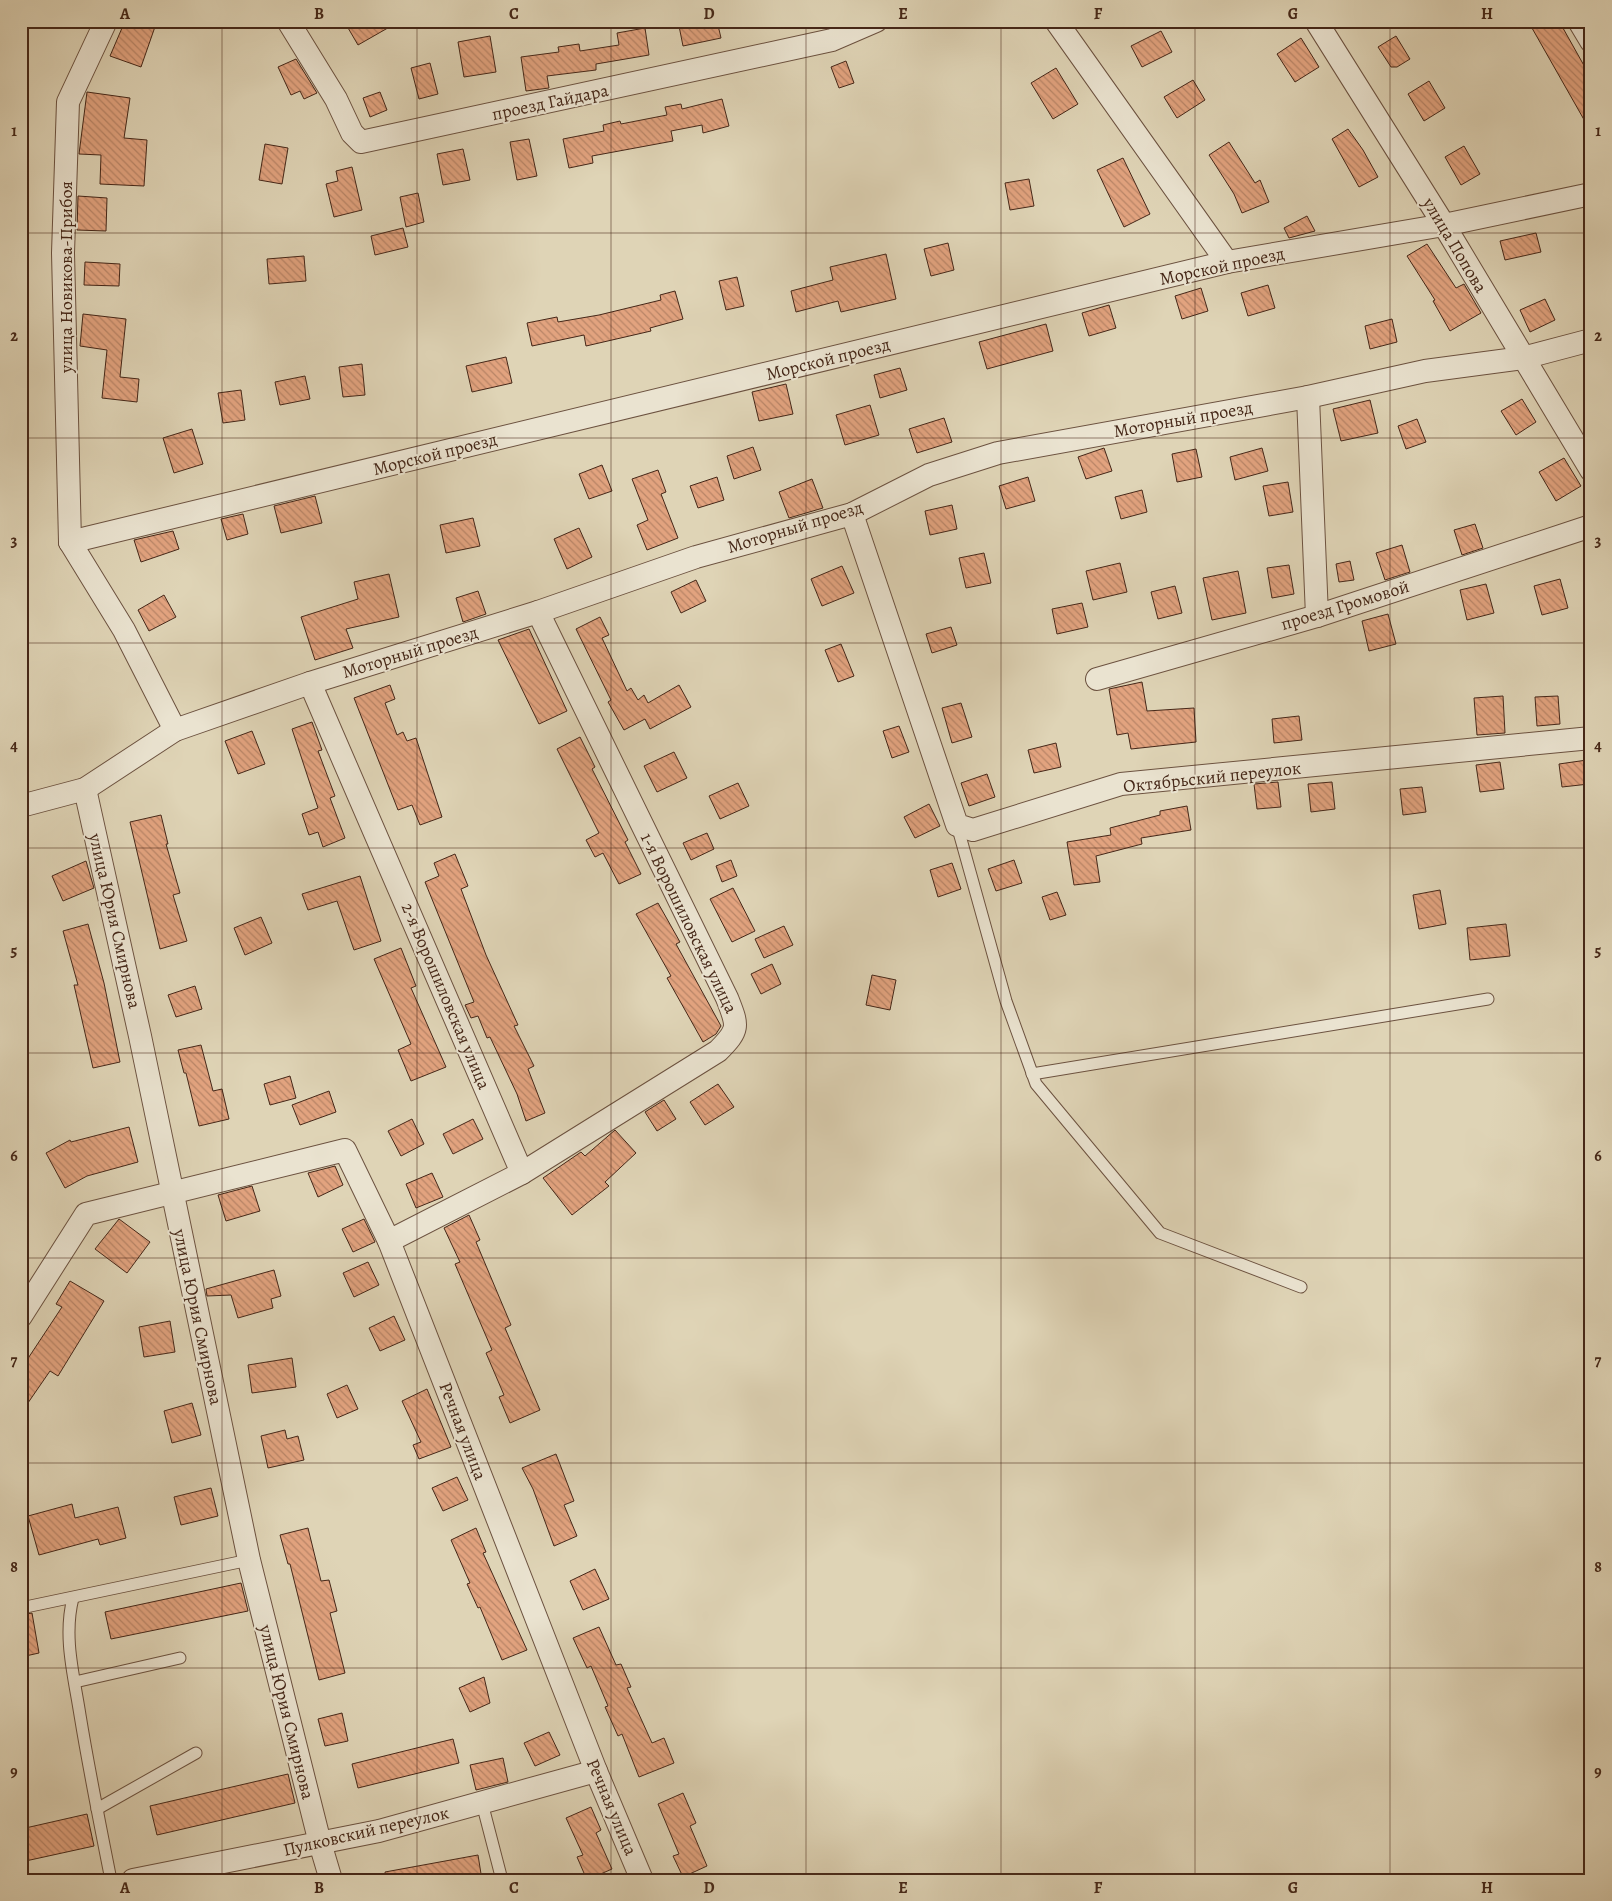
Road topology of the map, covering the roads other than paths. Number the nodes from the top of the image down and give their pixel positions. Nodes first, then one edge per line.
1 (106, 21) edge
2 (288, 21) edge
3 (876, 21) edge
4 (1056, 21) edge
5 (1316, 21) edge
6 (1579, 21) edge
7 (1591, 41) edge
8 (1591, 194) edge
9 (1444, 225) junction
10 (1227, 262) junction
11 (1591, 340) edge
12 (1523, 358) junction
13 (1308, 397) junction
14 (1591, 470) edge
15 (852, 514) junction
16 (1591, 526) edge
17 (70, 542) junction
18 (538, 612) junction
19 (1317, 616) junction
20 (1097, 678) dead end
21 (310, 683) junction
22 (175, 730) junction
23 (1591, 738) edge
24 (85, 789) junction
25 (21, 806) edge
26 (957, 825) junction
27 (1488, 1000) dead end
28 (1032, 1074) junction
29 (522, 1173) junction
30 (172, 1191) junction
31 (390, 1241) junction
32 (1300, 1287) dead end
33 (21, 1316) edge
34 (249, 1560) junction
35 (73, 1598) junction
36 (21, 1608) edge
37 (180, 1658) dead end
38 (75, 1682) junction
39 (196, 1753) dead end
40 (596, 1771) junction
41 (482, 1803) junction
42 (97, 1809) junction
43 (320, 1843) junction
44 (111, 1880) edge
45 (133, 1880) edge
46 (332, 1880) edge
47 (502, 1880) edge
48 (642, 1880) edge

1 - 17 street, улица Новикова-Прибоя
2 - 3 street, проезд Гайдара
4 - 10 street
5 - 9 street, улица Попова
6 - 7 street
8 - 9 street, Морской проезд
9 - 10 street, Морской проезд
9 - 12 street, улица Попова
10 - 17 street, Морской проезд
11 - 12 street, Моторный проезд
12 - 13 street, Моторный проезд
12 - 14 street, улица Попова
13 - 15 street, Моторный проезд
13 - 19 street
15 - 18 street, Моторный проезд
15 - 26 street
16 - 19 street, проезд Громовой
17 - 22 street
18 - 21 street, Моторный проезд
18 - 29 street, 1-я Ворошиловская улица
19 - 20 street, проезд Громовой
21 - 22 street, Моторный проезд
21 - 29 street, 2-я Ворошиловская улица
22 - 24 street, Моторный проезд
23 - 26 street, Октябрьский переулок
24 - 25 street, Моторный проезд
24 - 30 street, улица Юрия Смирнова
26 - 28 lane
27 - 28 lane
28 - 32 lane
29 - 31 street
30 - 31 street, Речная улица
30 - 33 street
30 - 34 street, улица Юрия Смирнова
31 - 40 street, Речная улица
34 - 35 lane
34 - 43 street, улица Юрия Смирнова
35 - 36 lane
35 - 38 lane
37 - 38 lane
38 - 42 lane
39 - 42 lane
40 - 41 street, Пулковский переулок
40 - 48 street, Речная улица
41 - 43 street, Пулковский переулок
41 - 47 lane
42 - 44 lane
43 - 45 street, Пулковский переулок
43 - 46 street, улица Юрия Смирнова

